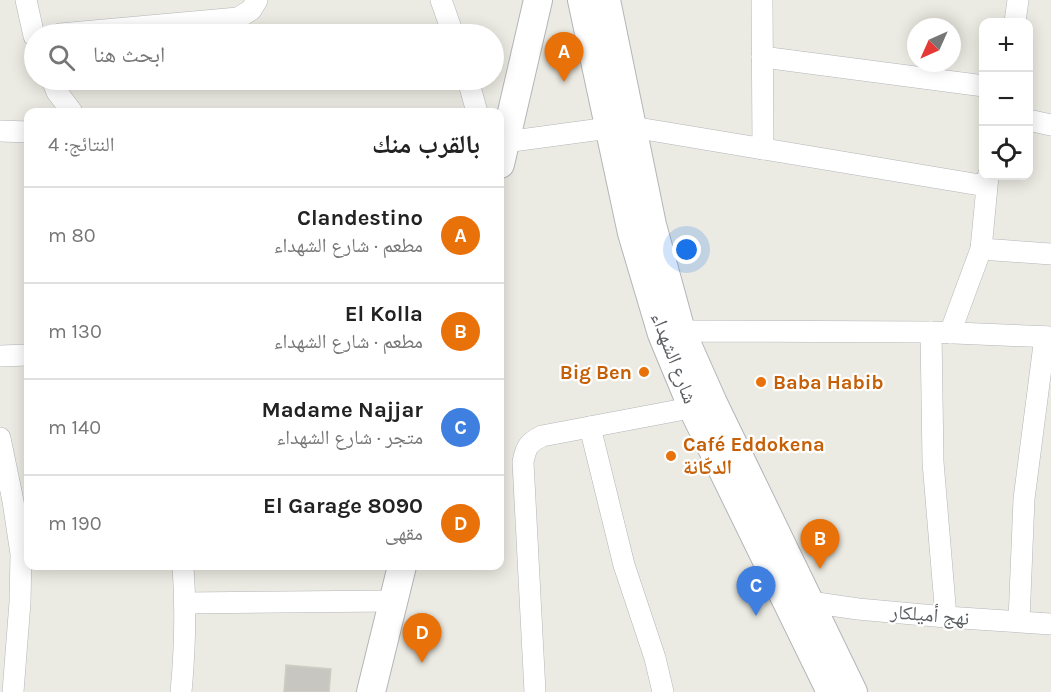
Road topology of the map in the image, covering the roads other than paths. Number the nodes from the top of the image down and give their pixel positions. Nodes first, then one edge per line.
1 (27, 0) edge
2 (257, 0) edge
3 (441, 0) edge
4 (538, 0) edge
5 (582, 0) edge
6 (606, 0) edge
7 (762, 0) edge
8 (1018, 0) edge
9 (1016, 18) edge
10 (32, 24) edge
11 (171, 24) edge
12 (449, 24) edge
13 (762, 57) junction
14 (979, 85) edge
15 (56, 90) edge
16 (471, 90) edge
17 (69, 108) edge
18 (476, 108) edge
19 (1033, 121) edge
20 (1051, 125) edge
21 (620, 127) junction
22 (0, 131) edge
23 (24, 132) edge
24 (504, 137) edge
25 (504, 148) edge
26 (763, 149) junction
27 (987, 181) edge
28 (981, 249) junction
29 (1051, 254) edge
30 (672, 332) junction
31 (941, 332) junction
32 (1048, 337) edge
33 (24, 355) edge
34 (0, 356) edge
35 (703, 406) junction
36 (590, 427) junction
37 (0, 438) edge
38 (183, 570) edge
39 (401, 570) edge
40 (393, 601) junction
41 (810, 602) junction
42 (185, 603) junction
43 (946, 617) junction
44 (1019, 621) junction
45 (1051, 624) edge
46 (13, 692) edge
47 (181, 692) edge
48 (371, 692) edge
49 (535, 692) edge
50 (663, 692) edge
51 (831, 692) edge
52 (854, 692) edge

1 - 10 street
2 - 11 street
3 - 12 street
4 - 24 street
5 - 21 street, شارع الشهداء
6 - 21 street, شارع الشهداء
7 - 13 street
8 - 9 street
13 - 14 street
13 - 26 street
15 - 17 street
16 - 18 street
19 - 20 street
21 - 25 street
21 - 26 street
21 - 30 street, شارع الشهداء
22 - 23 street
26 - 27 street
27 - 28 street
28 - 29 street
28 - 31 street
30 - 31 street
30 - 35 street, شارع الشهداء
31 - 32 street
31 - 43 street
32 - 44 street
33 - 34 street
35 - 36 street
35 - 41 street, شارع الشهداء
35 - 51 street, شارع الشهداء
36 - 49 street
36 - 50 street
37 - 46 street
38 - 42 street
39 - 40 street
40 - 42 street
40 - 48 street
41 - 43 street, نهج أميلكار
41 - 52 street, شارع الشهداء
42 - 47 street
43 - 44 street, نهج أميلكار
44 - 45 street, نهج أميلكار

